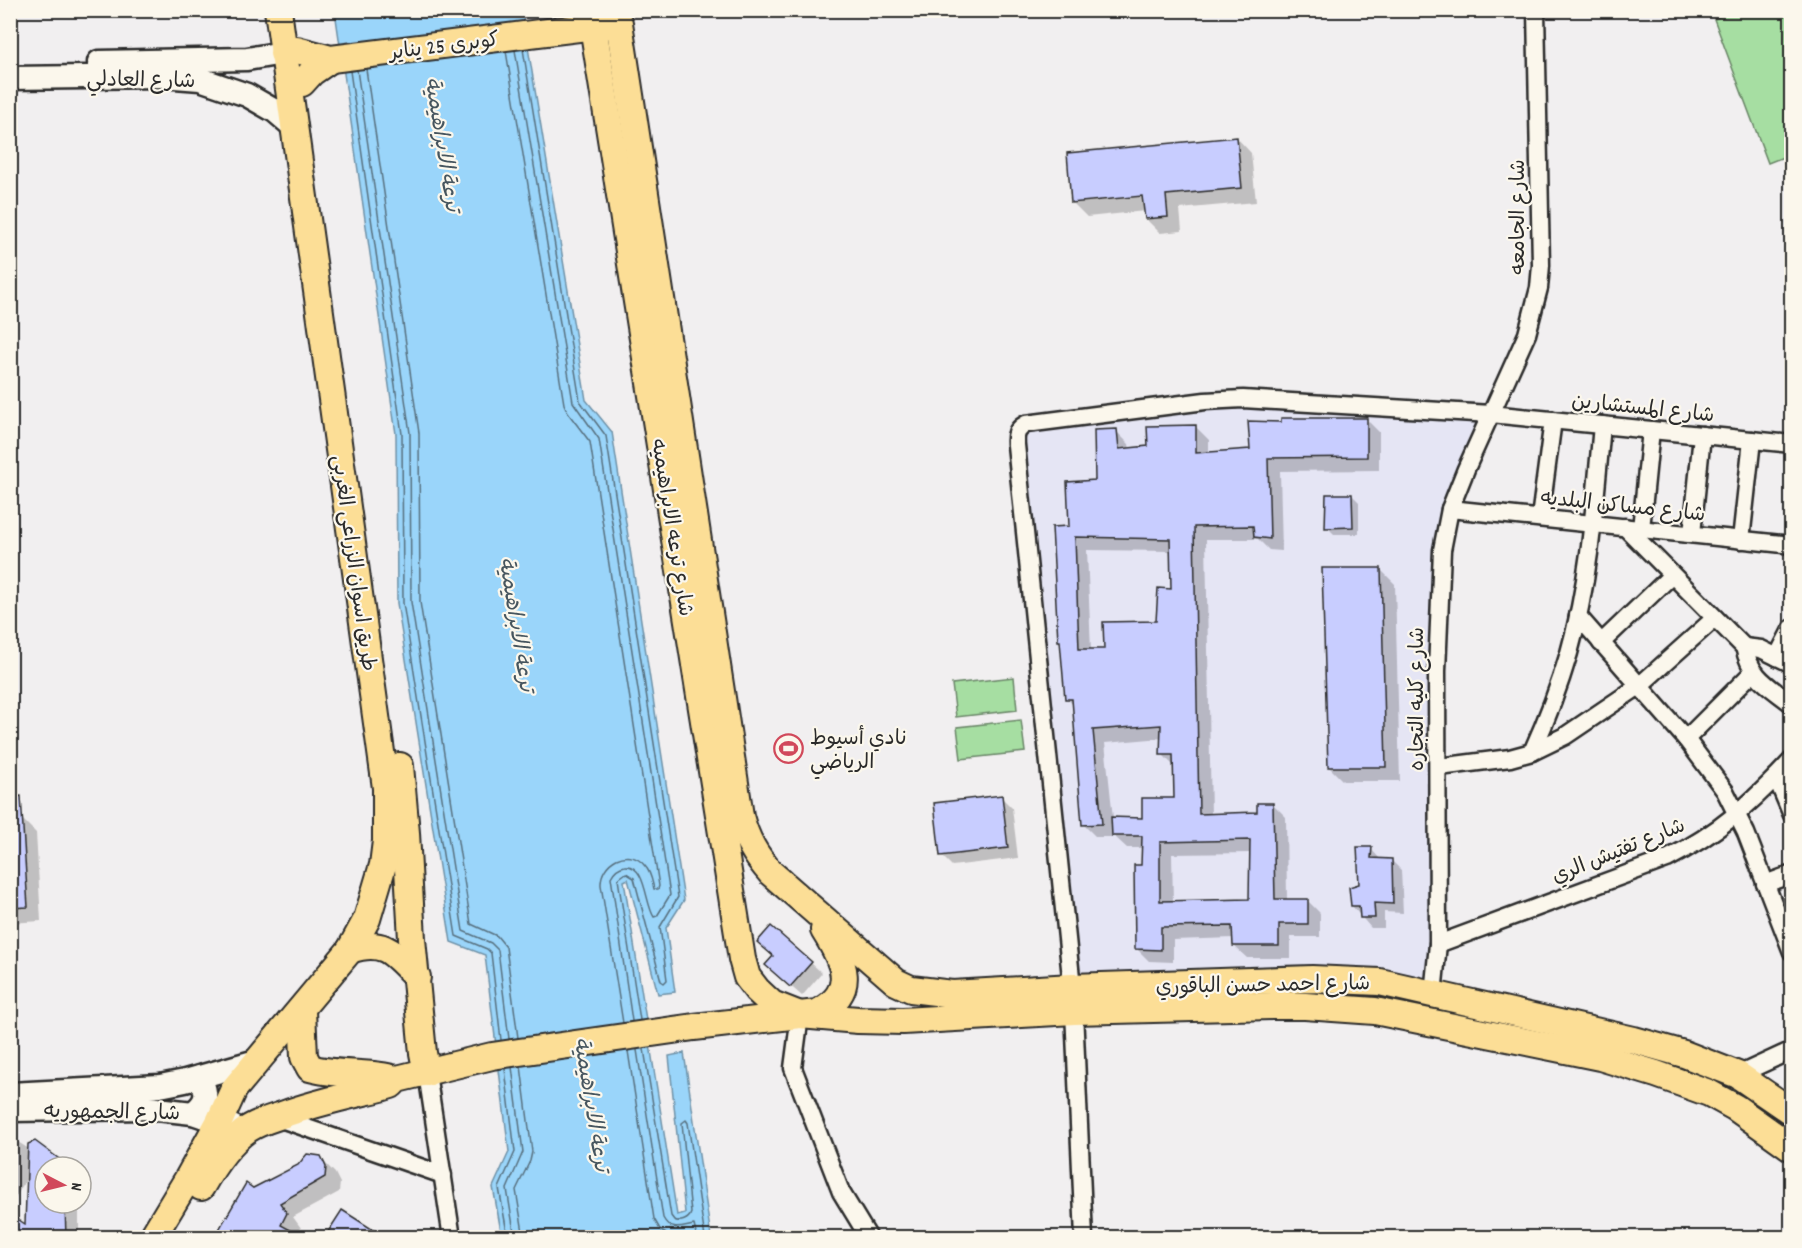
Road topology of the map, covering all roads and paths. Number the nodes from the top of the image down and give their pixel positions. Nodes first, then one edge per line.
1 (278, 10) edge
2 (292, 10) edge
3 (1536, 10) edge
4 (618, 17) edge
5 (592, 18) edge
6 (290, 52) junction
7 (331, 60) junction
8 (10, 66) edge
9 (10, 78) edge
10 (302, 83) junction
11 (295, 128) junction
12 (1491, 414) junction
13 (1553, 420) junction
14 (1602, 425) junction
15 (1651, 430) junction
16 (1702, 435) junction
17 (1752, 440) junction
18 (1791, 444) edge
19 (1450, 509) junction
20 (1540, 518) junction
21 (1593, 524) junction
22 (1633, 528) junction
23 (1692, 534) junction
24 (1741, 540) junction
25 (1766, 542) junction
26 (1791, 545) edge
27 (1791, 558) edge
28 (691, 570) junction
29 (1672, 575) junction
30 (1578, 616) junction
31 (1714, 618) junction
32 (1791, 628) edge
33 (1601, 642) junction
34 (1744, 647) junction
35 (1784, 661) edge
36 (1753, 672) junction
37 (1639, 687) junction
38 (1791, 704) edge
39 (1686, 739) junction
40 (1532, 752) junction
41 (1791, 760) edge
42 (1439, 767) junction
43 (1776, 777) junction
44 (1738, 815) junction
45 (1791, 815) edge
46 (1791, 874) edge
47 (1765, 884) junction
48 (812, 910) junction
49 (1438, 944) junction
50 (350, 950) junction
51 (1791, 952) edge
52 (417, 977) junction
53 (1380, 982) junction
54 (1433, 994) junction
55 (1073, 999) junction
56 (302, 1010) junction
57 (1375, 1011) junction
58 (800, 1015) junction
59 (1791, 1050) edge
60 (251, 1067) junction
61 (427, 1073) junction
62 (1738, 1075) junction
63 (200, 1077) junction
64 (397, 1079) junction
65 (10, 1094) edge
66 (10, 1110) edge
67 (1791, 1112) edge
68 (193, 1113) junction
69 (219, 1122) junction
70 (261, 1123) junction
71 (1791, 1148) edge
72 (443, 1175) junction
73 (152, 1238) edge
74 (171, 1238) edge
75 (452, 1238) edge
76 (869, 1238) edge
77 (1084, 1238) edge

1 - 6 main road, طريق اسوان الزراعى الغربى
2 - 6 main road, طريق اسوان الزراعى الغربى
3 - 12 street, شارع الجامعه
4 - 5 main road, كوبرى 25 يناير
4 - 28 main road, شارع ترعه الابراهيميه
5 - 7 main road, كوبرى 25 يناير
5 - 28 main road, شارع ترعه الابراهيميه
6 - 7 main road, كوبرى 25 يناير
6 - 8 street, شارع العادلي
6 - 10 main road, طريق اسوان الزراعى الغربى
6 - 11 main road, طريق اسوان الزراعى الغربى
7 - 10 main road, كوبرى 25 يناير
9 - 11 street, شارع العادلي
10 - 52 main road, طريق اسوان الزراعى الغربى
11 - 50 main road, طريق اسوان الزراعى الغربى
12 - 13 street, شارع المستشارين
12 - 19 street, شارع كليه التجاره
12 - 55 street, شارع المستشارين
13 - 14 street, شارع المستشارين
13 - 20 street
14 - 15 street, شارع المستشارين
14 - 21 street
15 - 16 street, شارع المستشارين
15 - 22 street
16 - 17 street, شارع المستشارين
16 - 23 street
17 - 18 street, شارع المستشارين
17 - 24 street
19 - 20 street, شارع مساكن البلديه
19 - 42 street, شارع كليه التجاره
20 - 21 street, شارع مساكن البلديه
21 - 22 street, شارع مساكن البلديه
21 - 30 street
22 - 23 street, شارع مساكن البلديه
22 - 29 street
23 - 24 street, شارع مساكن البلديه
24 - 25 street, شارع مساكن البلديه
25 - 26 street, شارع مساكن البلديه
25 - 27 street
28 - 48 main road, شارع ترعه الابراهيميه
28 - 58 main road, شارع ترعه الابراهيميه
29 - 31 street
29 - 33 street
30 - 33 street
30 - 40 street
31 - 34 street
31 - 37 street
32 - 35 street
33 - 37 street
34 - 35 street
34 - 36 street
36 - 38 street
36 - 39 street
37 - 39 street
37 - 40 street
39 - 44 street
40 - 42 street
41 - 43 street, شارع تفتيش الري
42 - 49 street, شارع كليه التجاره
43 - 44 street, شارع تفتيش الري
43 - 45 street
44 - 47 street
44 - 49 street, شارع تفتيش الري
46 - 47 street
47 - 51 street
48 - 55 main road, شارع احمد حسن الباقوري
48 - 58 main road
49 - 54 street, شارع كليه التجاره
50 - 52 main road
50 - 56 main road, طريق اسوان الزراعى الغربى
52 - 61 main road, طريق اسوان الزراعى الغربى
53 - 54 main road, شارع احمد حسن الباقوري
53 - 55 main road, شارع احمد حسن الباقوري
53 - 57 main road
54 - 62 main road, شارع احمد حسن الباقوري
55 - 57 main road, شارع احمد حسن الباقوري
55 - 58 main road, شارع احمد حسن الباقوري
55 - 77 street
56 - 60 main road, طريق اسوان الزراعى الغربى
56 - 64 main road
57 - 71 main road, شارع احمد حسن الباقوري
58 - 61 main road
58 - 76 street
59 - 62 street
60 - 63 street, شارع الجمهوريه
60 - 69 main road, طريق اسوان الزراعى الغربى
61 - 64 main road
61 - 72 street
62 - 67 main road, شارع احمد حسن الباقوري
63 - 65 street, شارع الجمهوريه
63 - 68 street
64 - 70 main road
66 - 68 street, شارع الجمهوريه
68 - 69 street, شارع الجمهوريه
69 - 70 street, شارع الجمهوريه
69 - 73 main road
70 - 72 street
70 - 74 main road
72 - 75 street

